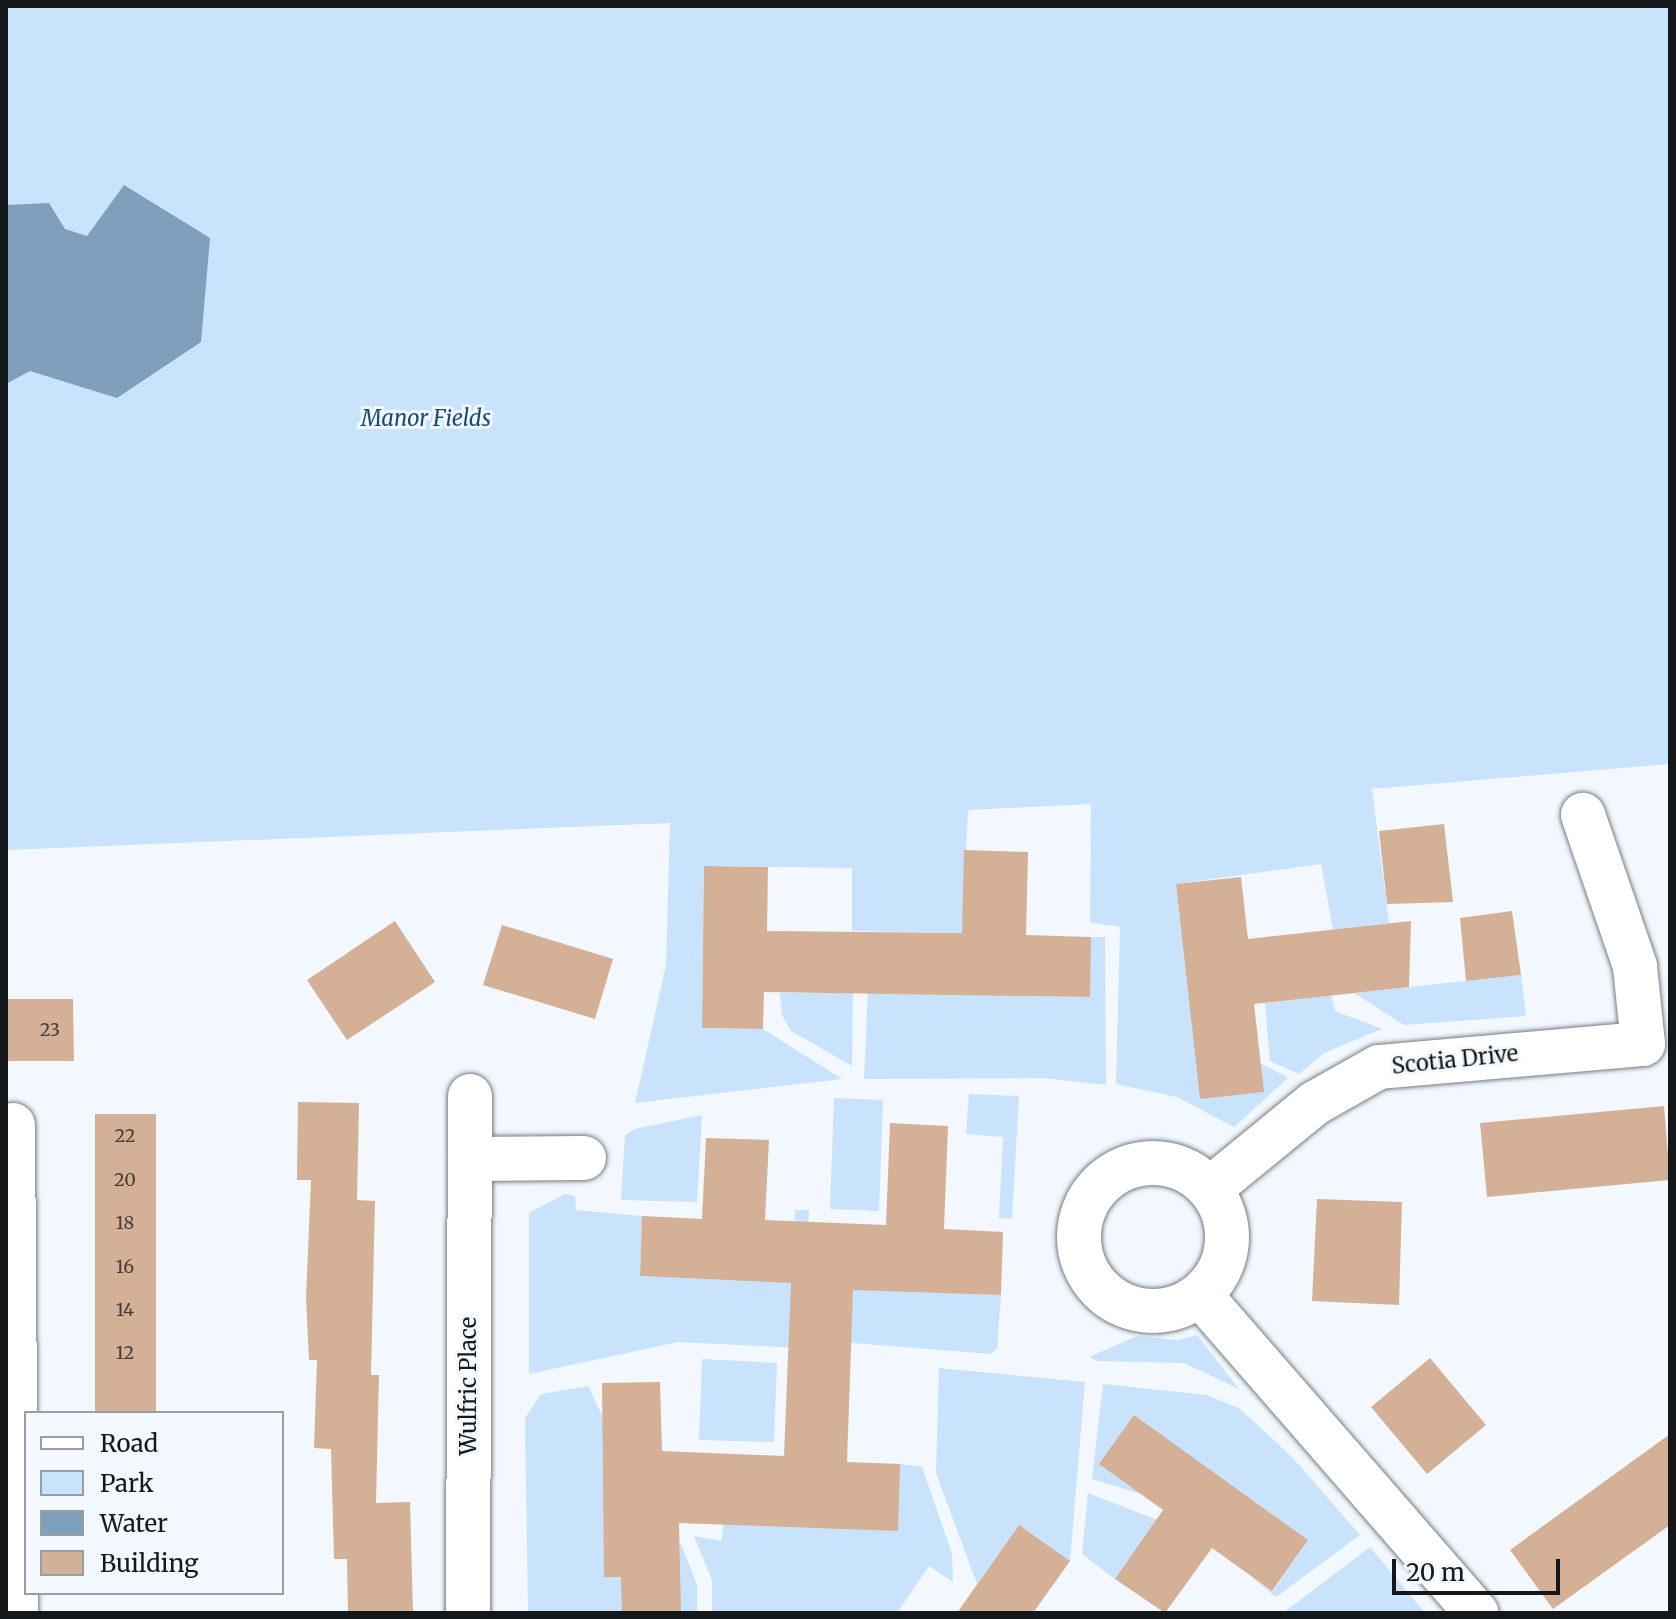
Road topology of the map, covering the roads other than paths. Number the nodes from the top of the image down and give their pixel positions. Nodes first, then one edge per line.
1 (1583, 815) dead end
2 (470, 1096) dead end
3 (13, 1125) dead end
4 (584, 1158) dead end
5 (470, 1159) junction
6 (1211, 1188) junction
7 (1201, 1296) junction
8 (16, 1613) edge
9 (468, 1613) edge
10 (1477, 1613) edge

1 - 6 street, Scotia Drive
2 - 5 street, Wulfric Place
3 - 8 street
4 - 5 street
5 - 9 street, Wulfric Place
6 - 7 street
6 - 7 street
7 - 10 street

